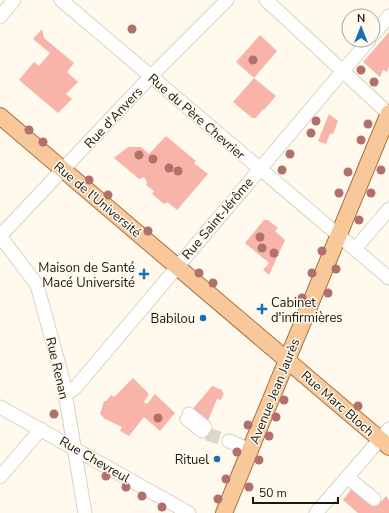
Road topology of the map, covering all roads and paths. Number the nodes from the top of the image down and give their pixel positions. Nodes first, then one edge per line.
1 (14, 0) edge
2 (61, 0) edge
3 (227, 0) edge
4 (266, 0) edge
5 (389, 16) edge
6 (0, 17) edge
7 (381, 26) edge
8 (362, 48) edge
9 (342, 71) junction
10 (151, 76) junction
11 (389, 114) edge
12 (1, 119) edge
13 (259, 169) junction
14 (63, 170) junction
15 (389, 209) edge
16 (338, 235) junction
17 (0, 236) edge
18 (355, 249) junction
19 (177, 266) junction
20 (389, 278) edge
21 (287, 359) junction
22 (65, 395) junction
23 (0, 407) edge
24 (188, 416) dead end
25 (41, 429) junction
26 (205, 432) tunnel mouth
27 (386, 439) edge
28 (229, 441) tunnel mouth
29 (74, 448) junction
30 (250, 450) junction
31 (347, 477) junction
32 (0, 478) edge
33 (374, 499) dead end
34 (85, 513) edge
35 (189, 513) edge
36 (224, 513) edge
37 (316, 513) edge

1 - 6 street
2 - 10 street, Rue du Père Chevrier
3 - 10 street, Rue d'Anvers
4 - 9 street
5 - 7 street
8 - 9 street, Rue Saint-Jérôme
9 - 11 street
9 - 13 street, Rue Saint-Jérôme
10 - 13 street, Rue du Père Chevrier
10 - 14 street, Rue d'Anvers
11 - 16 main road, Avenue Jean Jaurès
12 - 14 main road, Rue de l'Université
13 - 16 street, Rue du Père Chevrier
13 - 19 street, Rue Saint-Jérôme
14 - 17 street, Rue d'Anvers
14 - 19 main road, Rue de l'Université
15 - 18 street
16 - 18 street, Rue du Père Chevrier
16 - 21 main road, Avenue Jean Jaurès
17 - 22 street, Rue Renan
18 - 20 street, Rue du Père Chevrier
19 - 21 main road, Rue de l'Université
19 - 22 street, Rue Saint-Jérôme
21 - 27 main road, Rue Marc Bloch
21 - 30 main road, Avenue Jean Jaurès
22 - 29 street, Rue Renan
23 - 25 street, Rue Chevreul
24 - 26 street
25 - 29 street, Rue Chevreul
25 - 32 street
27 - 31 street
28 - 30 street
29 - 34 street, Rue Renan
29 - 35 street, Rue Chevreul
30 - 36 main road, Avenue Jean Jaurès
31 - 33 street
31 - 37 street

